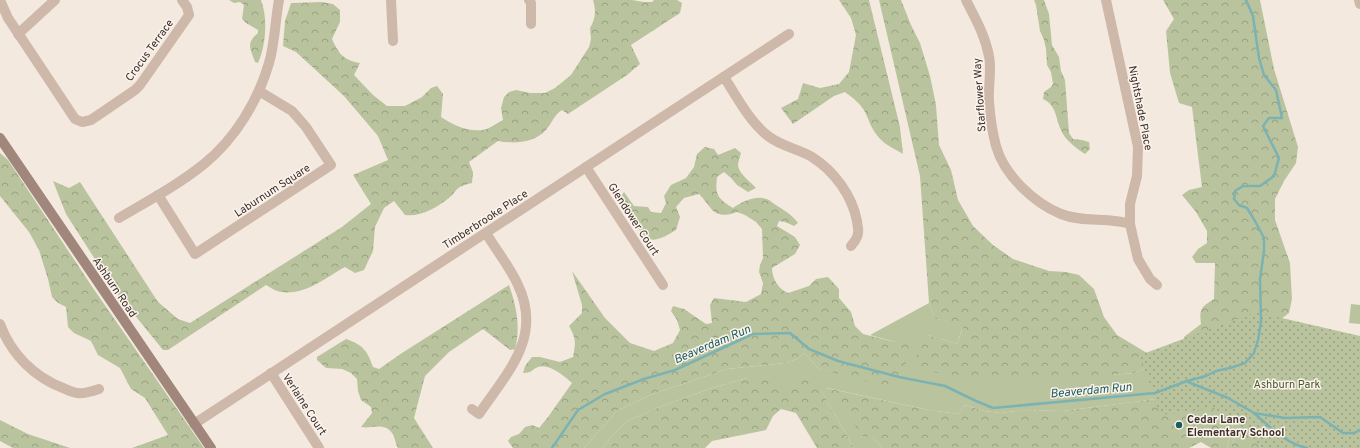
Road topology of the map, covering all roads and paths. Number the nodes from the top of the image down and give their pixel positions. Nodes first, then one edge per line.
1 (0, 0) edge
2 (55, 0) edge
3 (182, 0) edge
4 (279, 0) edge
5 (391, 0) edge
6 (529, 0) edge
7 (966, 0) edge
8 (1106, 0) edge
9 (1359, 0) edge
10 (1360, 4) edge
11 (530, 24) dead end
12 (18, 34) junction
13 (789, 34) dead end
14 (392, 40) dead end
15 (724, 77) junction
16 (259, 91) junction
17 (0, 138) edge
18 (586, 167) junction
19 (158, 195) junction
20 (119, 218) dead end
21 (1130, 224) junction
22 (486, 233) junction
23 (851, 246) dead end
24 (663, 284) dead end
25 (1157, 285) dead end
26 (0, 324) edge
27 (271, 373) junction
28 (99, 389) dead end
29 (472, 409) dead end
30 (194, 424) junction
31 (212, 448) edge
32 (319, 448) edge

1 - 12 street
2 - 12 street
3 - 12 street, Crocus Terrace
4 - 16 street
5 - 14 street
6 - 11 street
7 - 21 street, Starflower Way
8 - 21 street, Nightshade Place
9 - 10 street
13 - 15 street, Timberbrooke Place
15 - 18 street, Timberbrooke Place
15 - 23 street
16 - 19 street
16 - 19 street, Laburnum Square
17 - 30 main road, Ashburn Road
18 - 22 street, Timberbrooke Place
18 - 24 street, Glendower Court
19 - 20 street
21 - 25 street, Nightshade Place
22 - 27 street, Timberbrooke Place
22 - 29 street
26 - 28 street
27 - 30 street, Timberbrooke Place
27 - 32 street, Verlaine Court
30 - 31 main road, Ashburn Road

